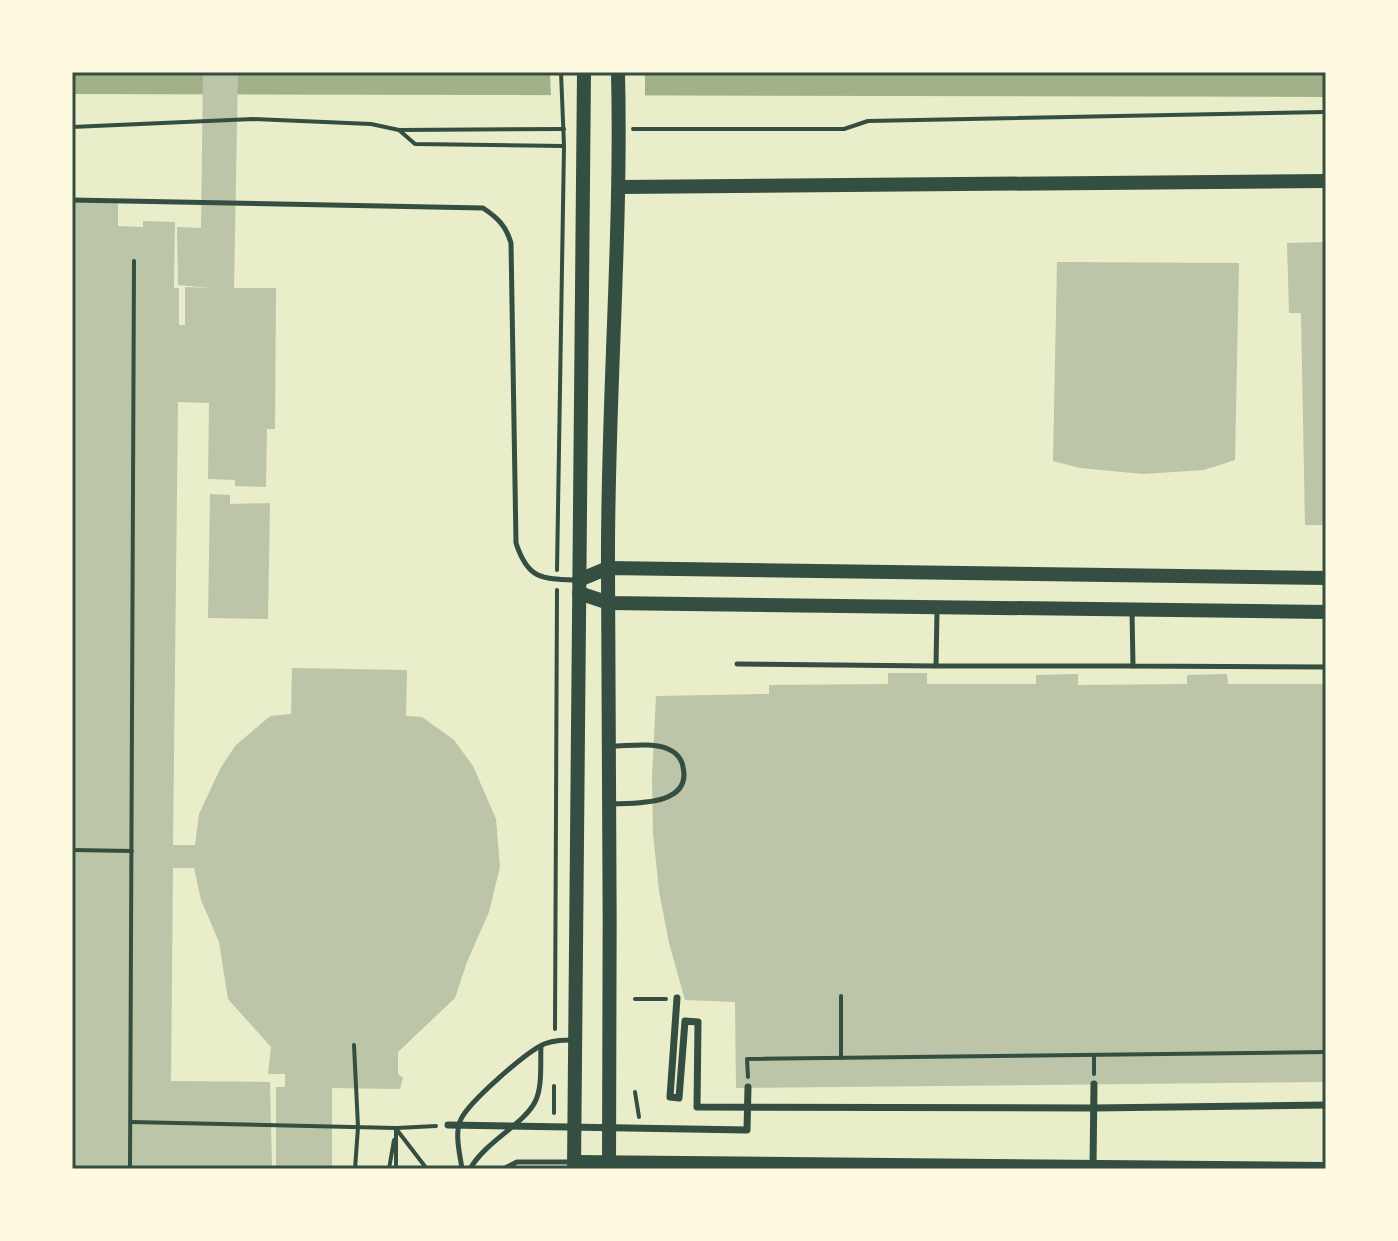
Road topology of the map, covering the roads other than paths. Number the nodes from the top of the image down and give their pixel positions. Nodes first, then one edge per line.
1 (584, 72) edge
2 (618, 72) edge
3 (1326, 181) edge
4 (619, 187) junction
5 (72, 200) edge
6 (608, 568) junction
7 (1326, 578) edge
8 (579, 586) junction
9 (609, 603) junction
10 (937, 607) junction
11 (1132, 610) junction
12 (1326, 612) edge
13 (737, 664) dead end
14 (936, 666) junction
15 (1133, 666) junction
16 (1326, 667) edge
17 (610, 746) junction
18 (611, 804) junction
19 (677, 998) road end
20 (576, 1040) junction
21 (541, 1046) junction
22 (1094, 1084) dead end
23 (748, 1087) road end
24 (1326, 1105) edge
25 (747, 1107) junction
26 (1094, 1108) junction
27 (448, 1125) road end
28 (574, 1166) edge
29 (609, 1166) edge
30 (531, 1167) edge
31 (462, 1169) edge
32 (470, 1169) edge
33 (503, 1169) edge
34 (1093, 1169) edge
35 (1323, 1169) edge

1 - 8 street
2 - 4 street
3 - 4 street
4 - 6 street
5 - 8 lane
6 - 7 street
6 - 8 street
6 - 9 street
8 - 9 street
8 - 20 street
9 - 10 street
9 - 17 street
10 - 11 street
10 - 14 lane
11 - 12 street
11 - 15 lane
13 - 14 lane
14 - 15 lane
15 - 16 lane
17 - 18 street
17 - 18 lane
18 - 29 street
19 - 25 street
20 - 21 lane
20 - 28 street
21 - 31 lane
21 - 32 lane
22 - 26 street
23 - 25 street
24 - 26 street
25 - 26 street
25 - 27 street
26 - 34 street
28 - 29 street
28 - 30 lane
29 - 35 street
30 - 33 lane

